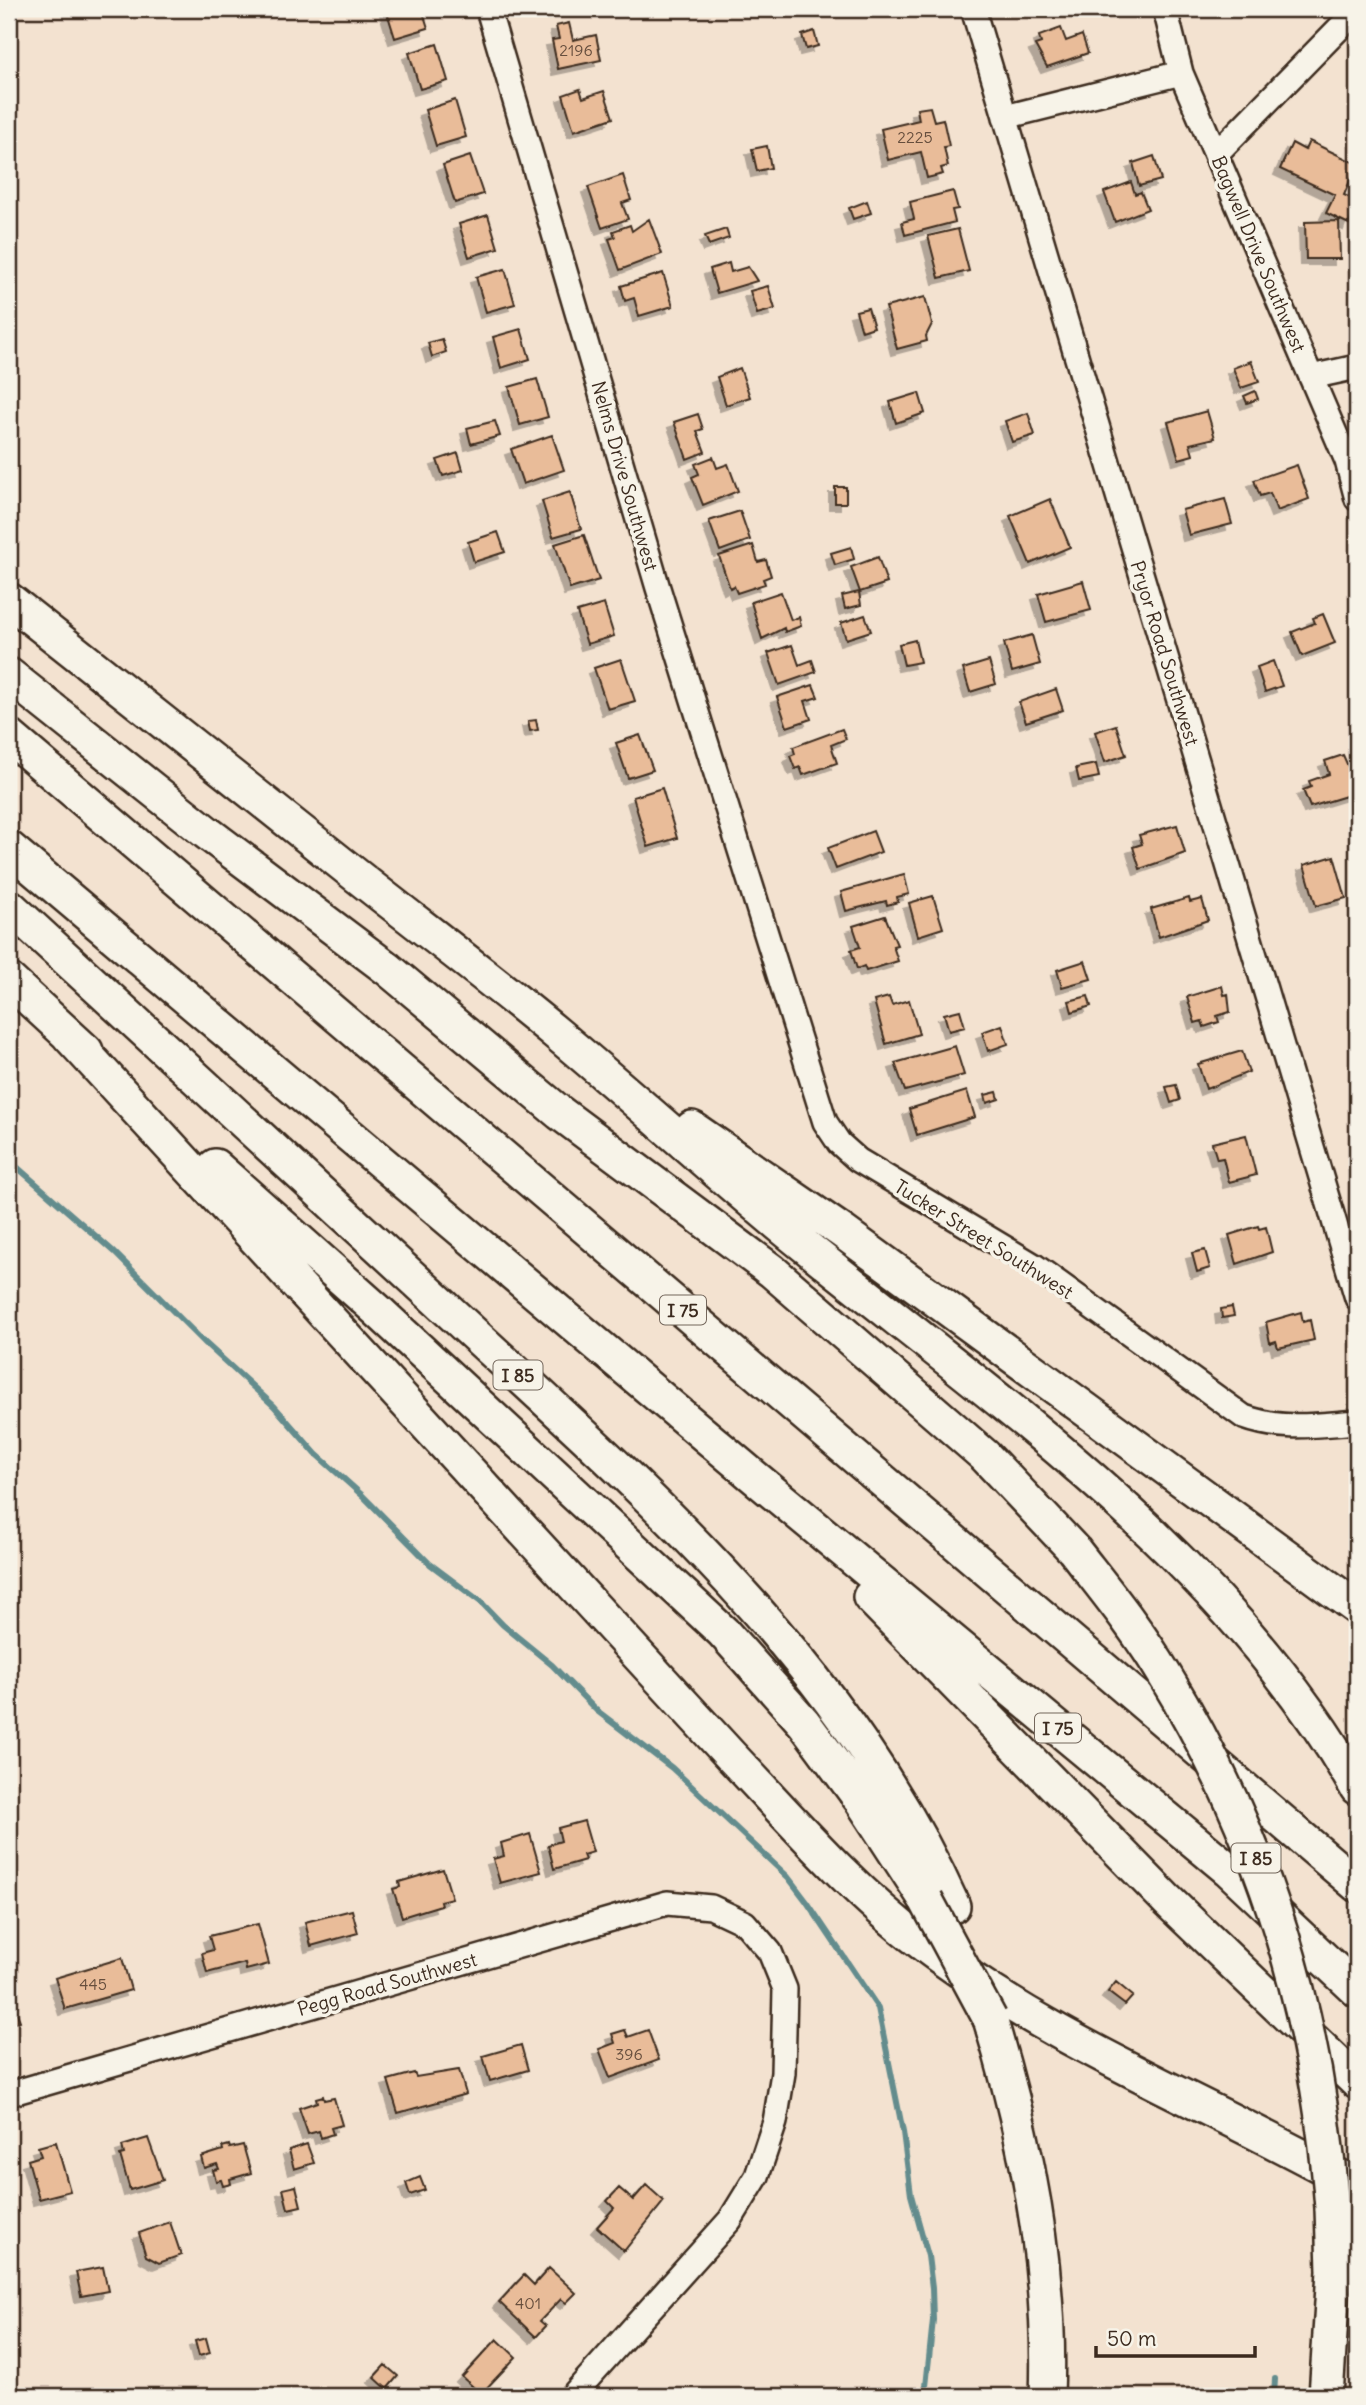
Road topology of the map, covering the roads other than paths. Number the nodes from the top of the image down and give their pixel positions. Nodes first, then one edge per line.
1 (488, 9) edge
2 (973, 9) edge
3 (1165, 9) edge
4 (1357, 10) edge
5 (1181, 73) junction
6 (1006, 117) junction
7 (1216, 154) junction
8 (1357, 367) edge
9 (1311, 377) junction
10 (1357, 499) edge
11 (11, 601) edge
12 (9, 675) edge
13 (9, 736) edge
14 (9, 848) edge
15 (9, 906) edge
16 (769, 942) joint
17 (9, 980) edge
18 (557, 1034) junction
19 (69, 1037) junction
20 (1357, 1298) edge
21 (1357, 1422) edge
22 (752, 1475) junction
23 (1357, 1608) edge
24 (1356, 1786) edge
25 (1357, 1885) edge
26 (940, 1903) junction
27 (1357, 1990) edge
28 (1357, 2082) edge
29 (9, 2094) edge
30 (1357, 2186) edge
31 (572, 2396) edge
32 (1047, 2396) edge
33 (1326, 2396) edge

1 - 16 street, Nelms Drive Southwest
2 - 6 street, Pryor Road Southwest
3 - 5 street, Bagwell Drive Southwest
4 - 7 street
5 - 6 street
5 - 7 street, Bagwell Drive Southwest
6 - 20 street, Pryor Road Southwest
7 - 9 street, Bagwell Drive Southwest
8 - 9 street
9 - 10 street, Bagwell Drive Southwest
11 - 18 highway
12 - 33 highway, I 85, bridge
13 - 25 highway, I 75
14 - 22 highway, I 75
15 - 26 highway, I 85
16 - 21 street, Tucker Street Southwest
17 - 19 highway
18 - 23 highway
18 - 24 highway
19 - 26 highway
19 - 30 highway
22 - 27 highway, I 75
22 - 28 highway
26 - 32 highway, bridge
29 - 31 street, Pegg Road Southwest

